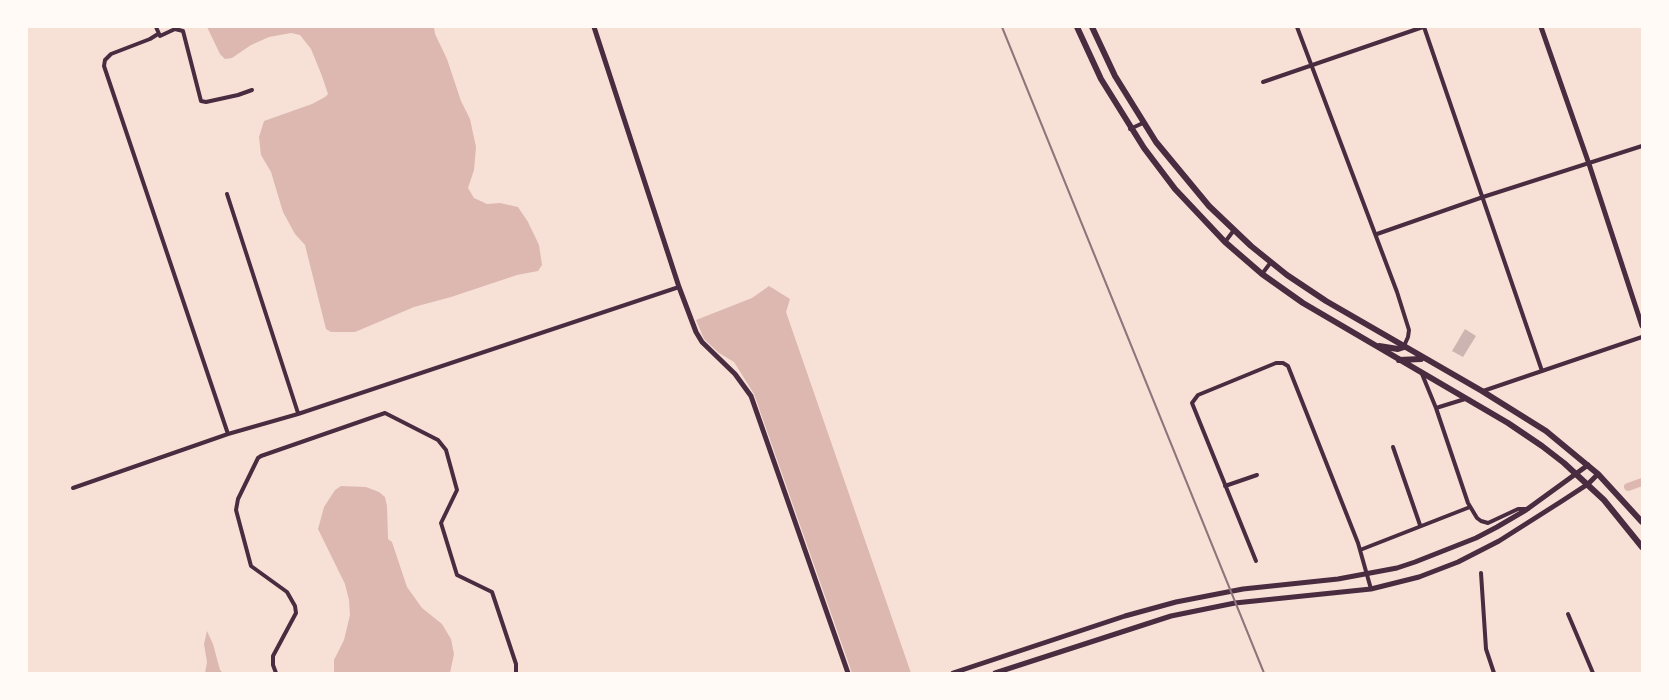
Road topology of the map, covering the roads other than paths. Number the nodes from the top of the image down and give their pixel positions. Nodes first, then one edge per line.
1 (156, 27) edge
2 (594, 27) edge
3 (1077, 27) edge
4 (1092, 27) edge
5 (1297, 27) edge
6 (1423, 27) edge
7 (1541, 27) edge
8 (158, 34) junction
9 (1312, 64) junction
10 (1263, 82) dead end
11 (252, 90) dead end
12 (1143, 123) junction
13 (1130, 129) junction
14 (1642, 146) edge
15 (1589, 164) junction
16 (227, 194) dead end
17 (1483, 197) junction
18 (1234, 230) junction
19 (1377, 234) junction
20 (1225, 242) junction
21 (1271, 262) junction
22 (1262, 273) junction
23 (679, 287) junction
24 (1642, 327) edge
25 (1642, 337) edge
26 (1372, 345) junction
27 (1404, 346) junction
28 (1425, 359) junction
29 (1398, 360) junction
30 (1542, 370) junction
31 (1421, 373) junction
32 (1482, 391) junction
33 (1465, 399) junction
34 (1436, 408) junction
35 (298, 414) junction
36 (228, 434) junction
37 (1393, 447) dead end
38 (1588, 465) junction
39 (1577, 474) junction
40 (1598, 474) junction
41 (1257, 475) dead end
42 (1588, 484) junction
43 (1225, 486) junction
44 (73, 488) dead end
45 (1470, 507) junction
46 (1528, 509) junction
47 (1642, 522) edge
48 (1420, 525) junction
49 (1642, 547) edge
50 (1360, 550) junction
51 (1256, 561) dead end
52 (1481, 573) dead end
53 (1367, 574) junction
54 (1263, 587) junction
55 (1371, 589) junction
56 (1199, 597) junction
57 (1265, 600) junction
58 (1204, 609) junction
59 (1568, 614) dead end
60 (276, 673) edge
61 (516, 673) edge
62 (848, 673) edge
63 (953, 673) edge
64 (995, 673) edge
65 (1494, 673) edge
66 (1593, 673) edge

1 - 8 street
2 - 23 street
3 - 13 main road
4 - 12 main road
5 - 9 street
6 - 9 street
6 - 17 street
7 - 15 street
8 - 11 street
8 - 36 street
9 - 10 street
9 - 19 street
12 - 13 street
12 - 18 main road
13 - 20 main road
14 - 15 street
15 - 17 street
15 - 24 street
16 - 35 street
17 - 19 street
17 - 30 street
18 - 20 street
18 - 21 main road
19 - 27 street
20 - 22 main road
21 - 22 street
21 - 27 main road
22 - 26 main road
23 - 35 street
23 - 62 street
25 - 30 street
26 - 27 main road
26 - 29 main road
27 - 28 main road
28 - 29 main road
28 - 32 main road
29 - 31 main road
30 - 32 street
31 - 33 main road
31 - 34 street
32 - 38 main road
33 - 34 street
33 - 39 main road
34 - 45 street
35 - 36 street
36 - 44 street
37 - 48 street
38 - 39 street
38 - 40 main road
39 - 42 main road
39 - 46 street
40 - 42 street
40 - 47 main road
41 - 43 street
42 - 49 main road
42 - 55 street
43 - 50 street
43 - 51 street
45 - 46 street
45 - 48 street
46 - 53 street
48 - 50 street
50 - 53 street
52 - 65 street
53 - 54 street
53 - 55 street
54 - 56 street
54 - 57 street
55 - 57 street
56 - 58 street
56 - 63 street
57 - 58 street
58 - 64 street
59 - 66 street
60 - 61 street

